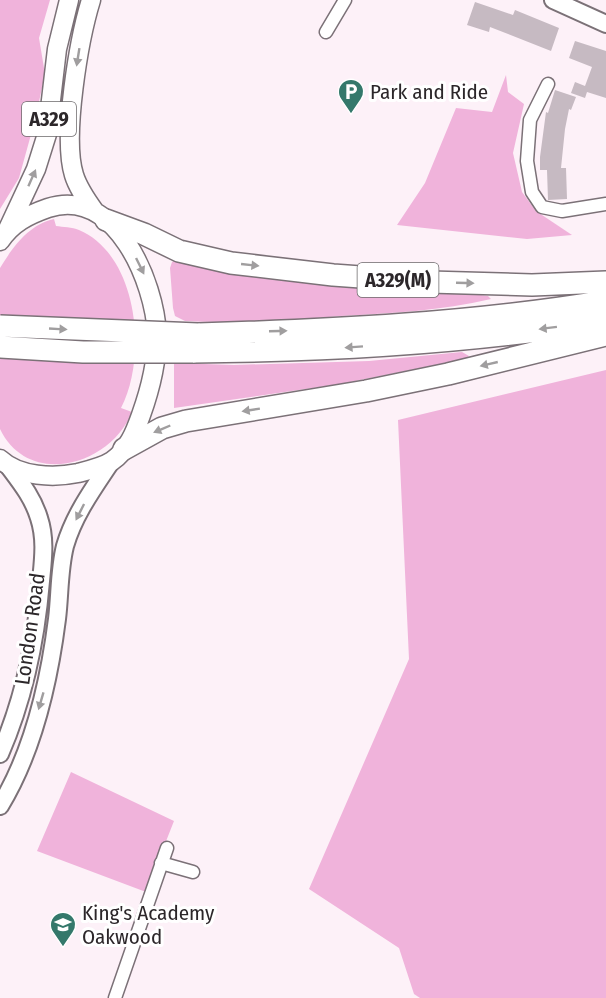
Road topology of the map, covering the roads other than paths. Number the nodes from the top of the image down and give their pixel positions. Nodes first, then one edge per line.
1 (69, 0) edge
2 (91, 0) edge
3 (345, 0) edge
4 (553, 0) edge
5 (606, 24) edge
6 (326, 32) dead end
7 (548, 84) dead end
8 (606, 204) edge
9 (100, 216) junction
10 (4, 236) edge
11 (606, 282) edge
12 (606, 301) edge
13 (606, 321) edge
14 (0, 326) edge
15 (606, 336) edge
16 (196, 343) junction
17 (0, 347) edge
18 (117, 456) junction
19 (5, 463) edge
20 (0, 754) edge
21 (0, 806) edge
22 (166, 848) dead end
23 (162, 863) junction
24 (193, 872) dead end
25 (115, 998) edge

10 -> 1 main road, A329
2 -> 9 main road, A329
3 - 6 street
4 - 5 main road
7 - 8 street
9 - 10 main road
9 -> 11 highway, A329(M)
9 -> 18 main road
16 -> 12 highway, A329(M)
13 -> 16 highway, A329(M)
14 -> 16 highway, A329(M), bridge
15 -> 18 highway
16 - 17 highway, A329(M), bridge
18 - 19 main road
18 -> 21 main road, London Road
19 - 20 main road, London Road
22 - 23 street
23 - 24 street
23 - 25 street

